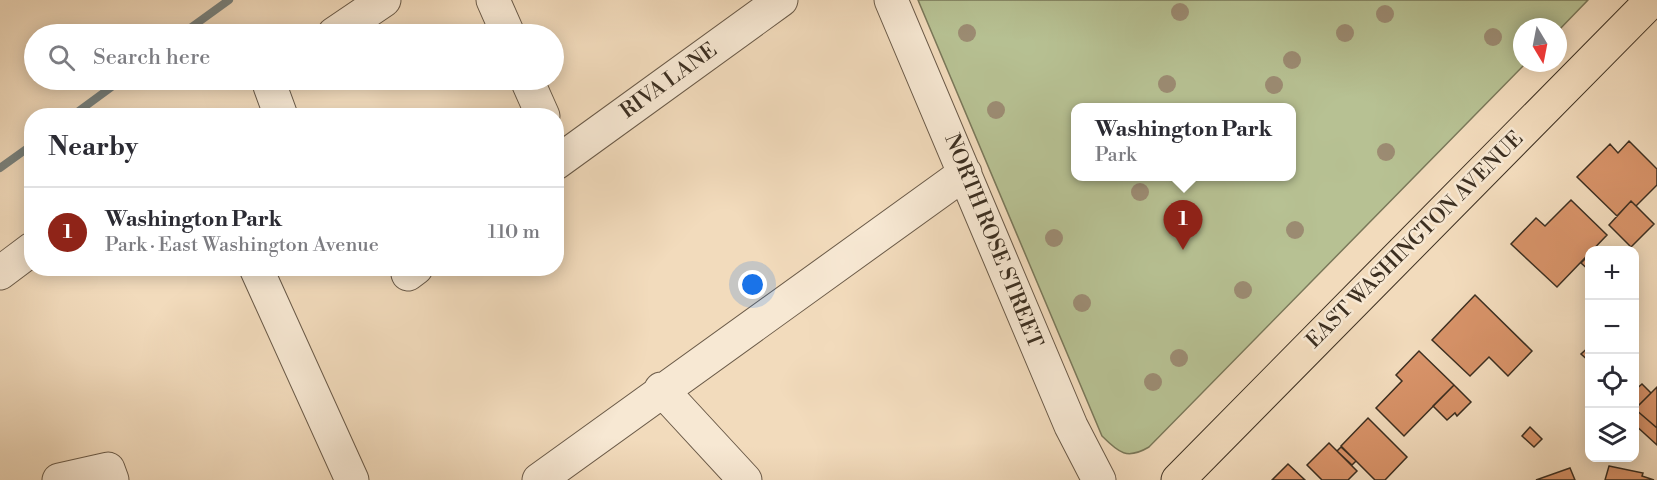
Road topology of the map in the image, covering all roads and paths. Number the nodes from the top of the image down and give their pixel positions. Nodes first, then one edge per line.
1 (384, 0) edge
2 (493, 0) edge
3 (781, 0) edge
4 (891, 0) edge
5 (1652, 0) edge
6 (349, 24) edge
7 (504, 24) edge
8 (271, 90) edge
9 (531, 90) edge
10 (277, 108) edge
11 (539, 108) edge
12 (564, 152) edge
13 (965, 173) junction
14 (24, 255) edge
15 (0, 273) edge
16 (260, 276) edge
17 (661, 390) junction
18 (110, 475) edge
19 (59, 480) edge
20 (351, 480) edge
21 (539, 480) edge
22 (744, 480) edge
23 (1100, 480) edge
24 (1178, 480) edge

1 - 6 street
2 - 7 street
3 - 12 street, RIVA LANE
4 - 13 street, NORTH ROSE STREET
5 - 24 main road, EAST WASHINGTON AVENUE
8 - 10 street
9 - 11 street
13 - 17 street
13 - 23 street, NORTH ROSE STREET
14 - 15 street
16 - 20 street
17 - 21 street
17 - 22 street
18 - 19 street

